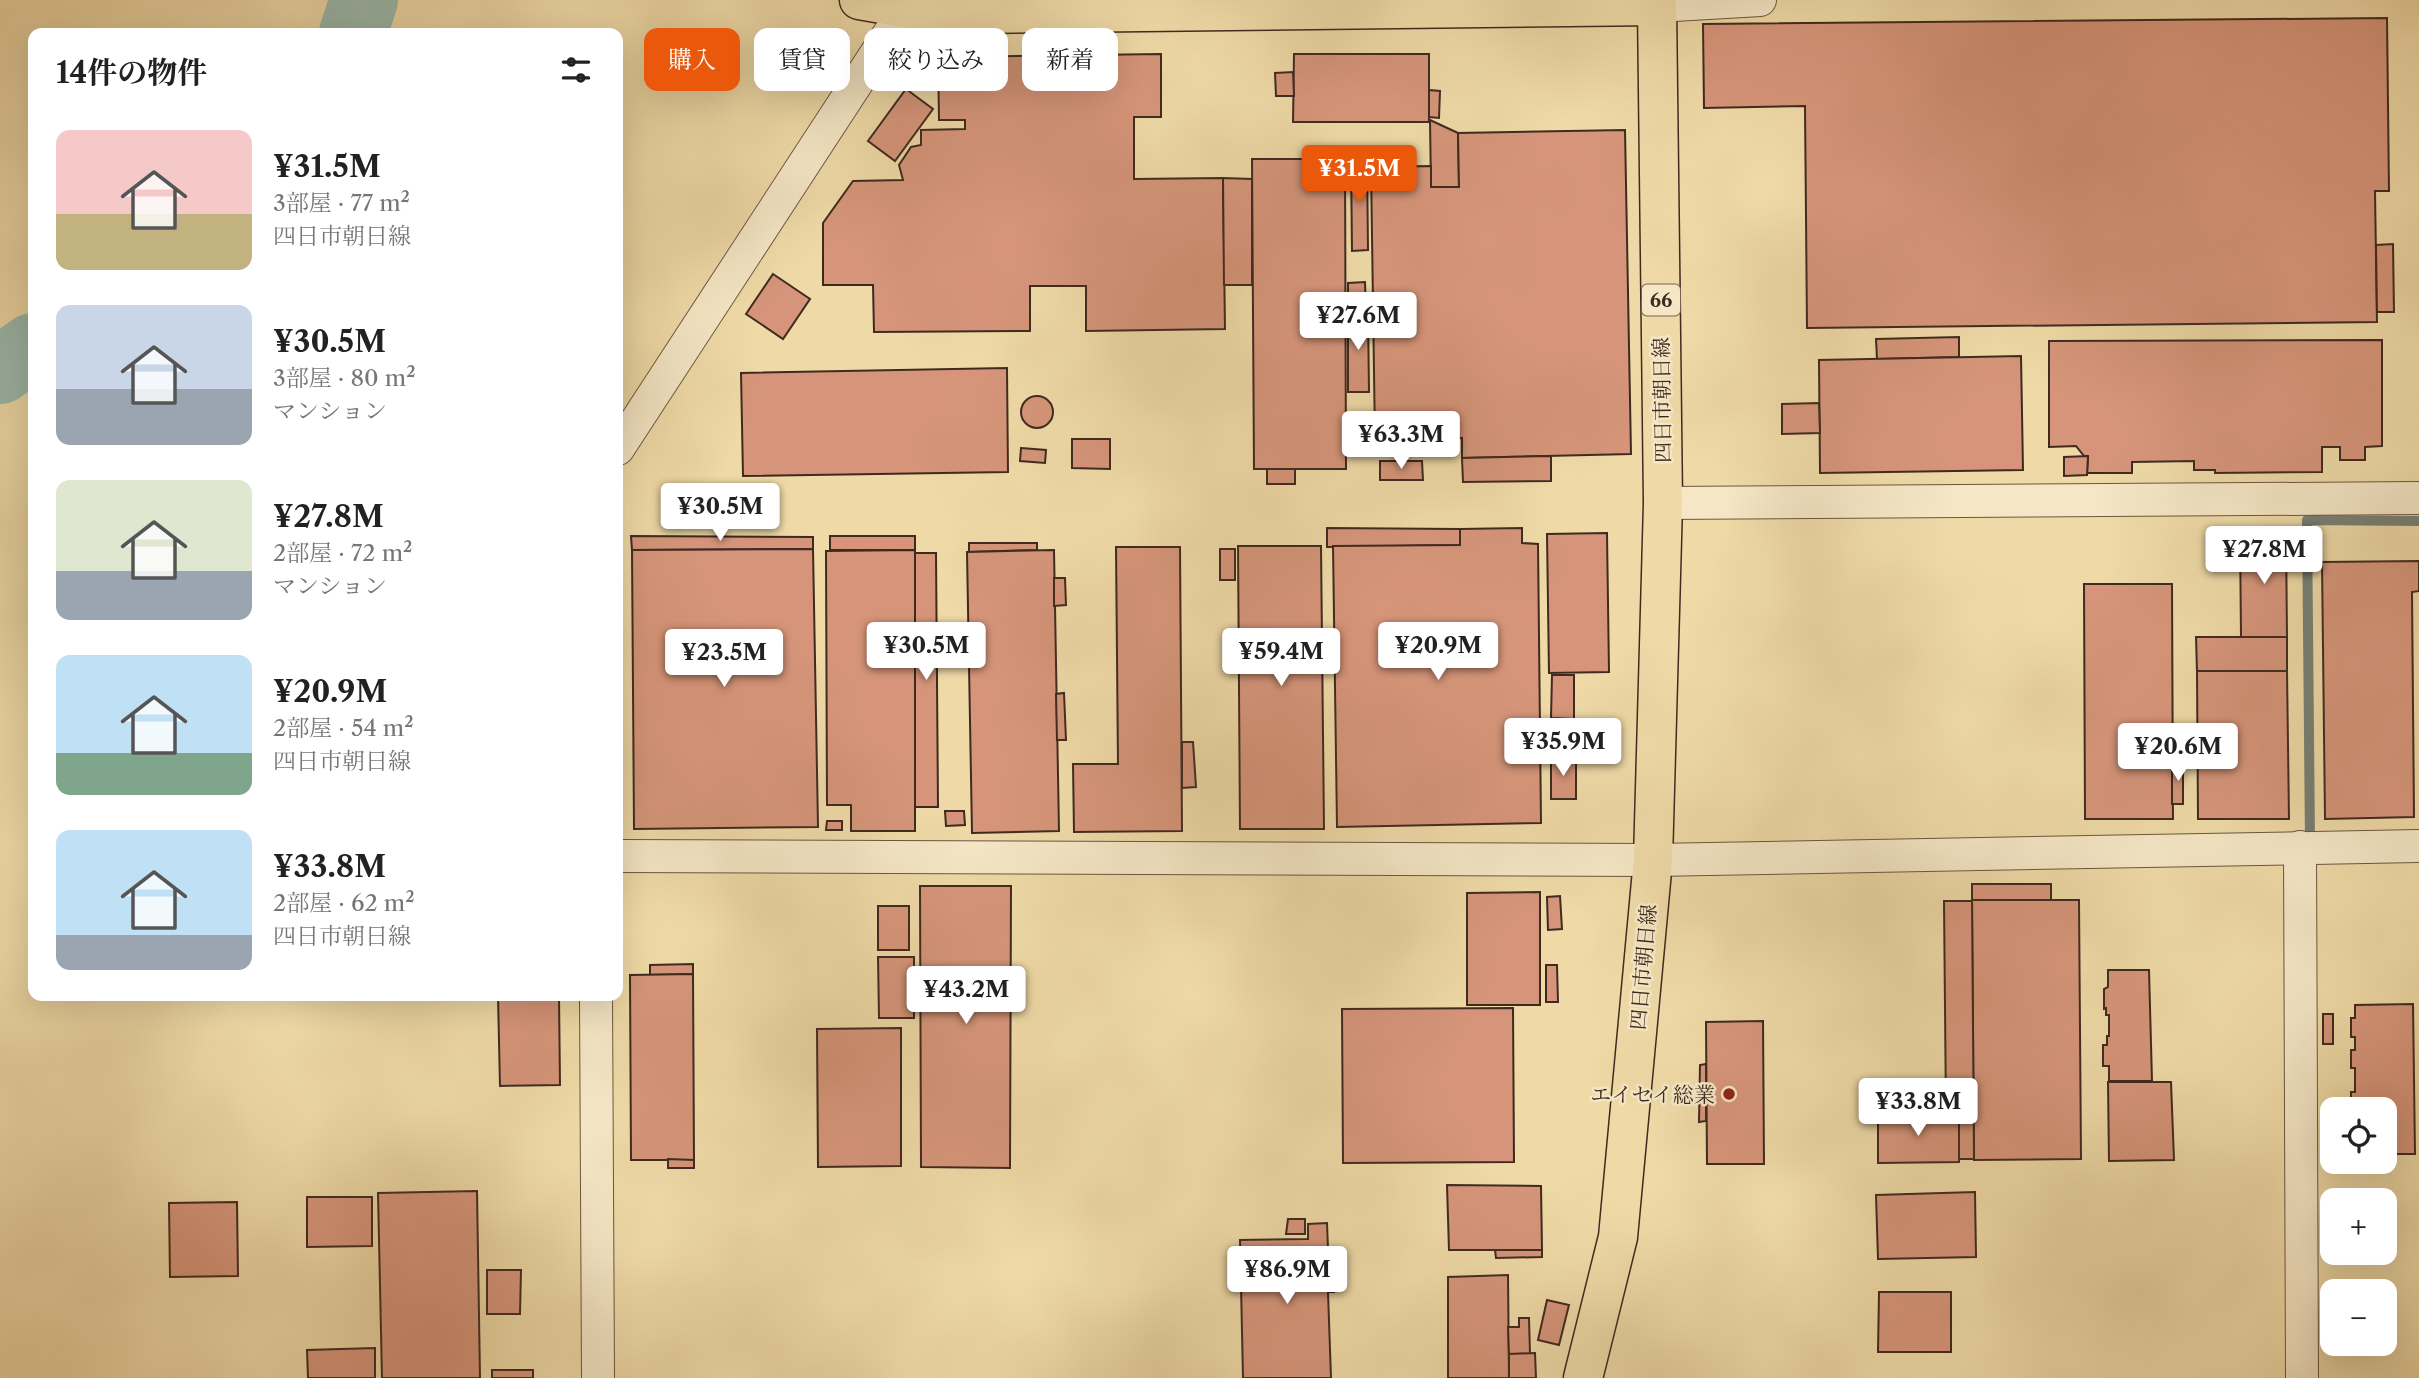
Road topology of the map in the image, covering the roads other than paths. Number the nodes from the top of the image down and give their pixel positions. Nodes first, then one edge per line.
1 (1760, 0) edge
2 (886, 3) edge
3 (1657, 6) junction
4 (623, 441) edge
5 (2419, 498) edge
6 (1663, 503) junction
7 (2419, 846) edge
8 (2310, 847) junction
9 (623, 856) edge
10 (1653, 860) junction
11 (596, 1001) edge
12 (598, 1378) edge
13 (1583, 1378) edge
14 (2302, 1378) edge

1 - 3 street
2 - 3 main road
2 - 4 street
3 - 6 main road, 四日市朝日線 / 66
5 - 6 street
6 - 10 main road, 四日市朝日線 / 66
7 - 8 street
8 - 10 street
8 - 14 street
9 - 10 street
10 - 13 main road, 四日市朝日線 / 66
11 - 12 street

